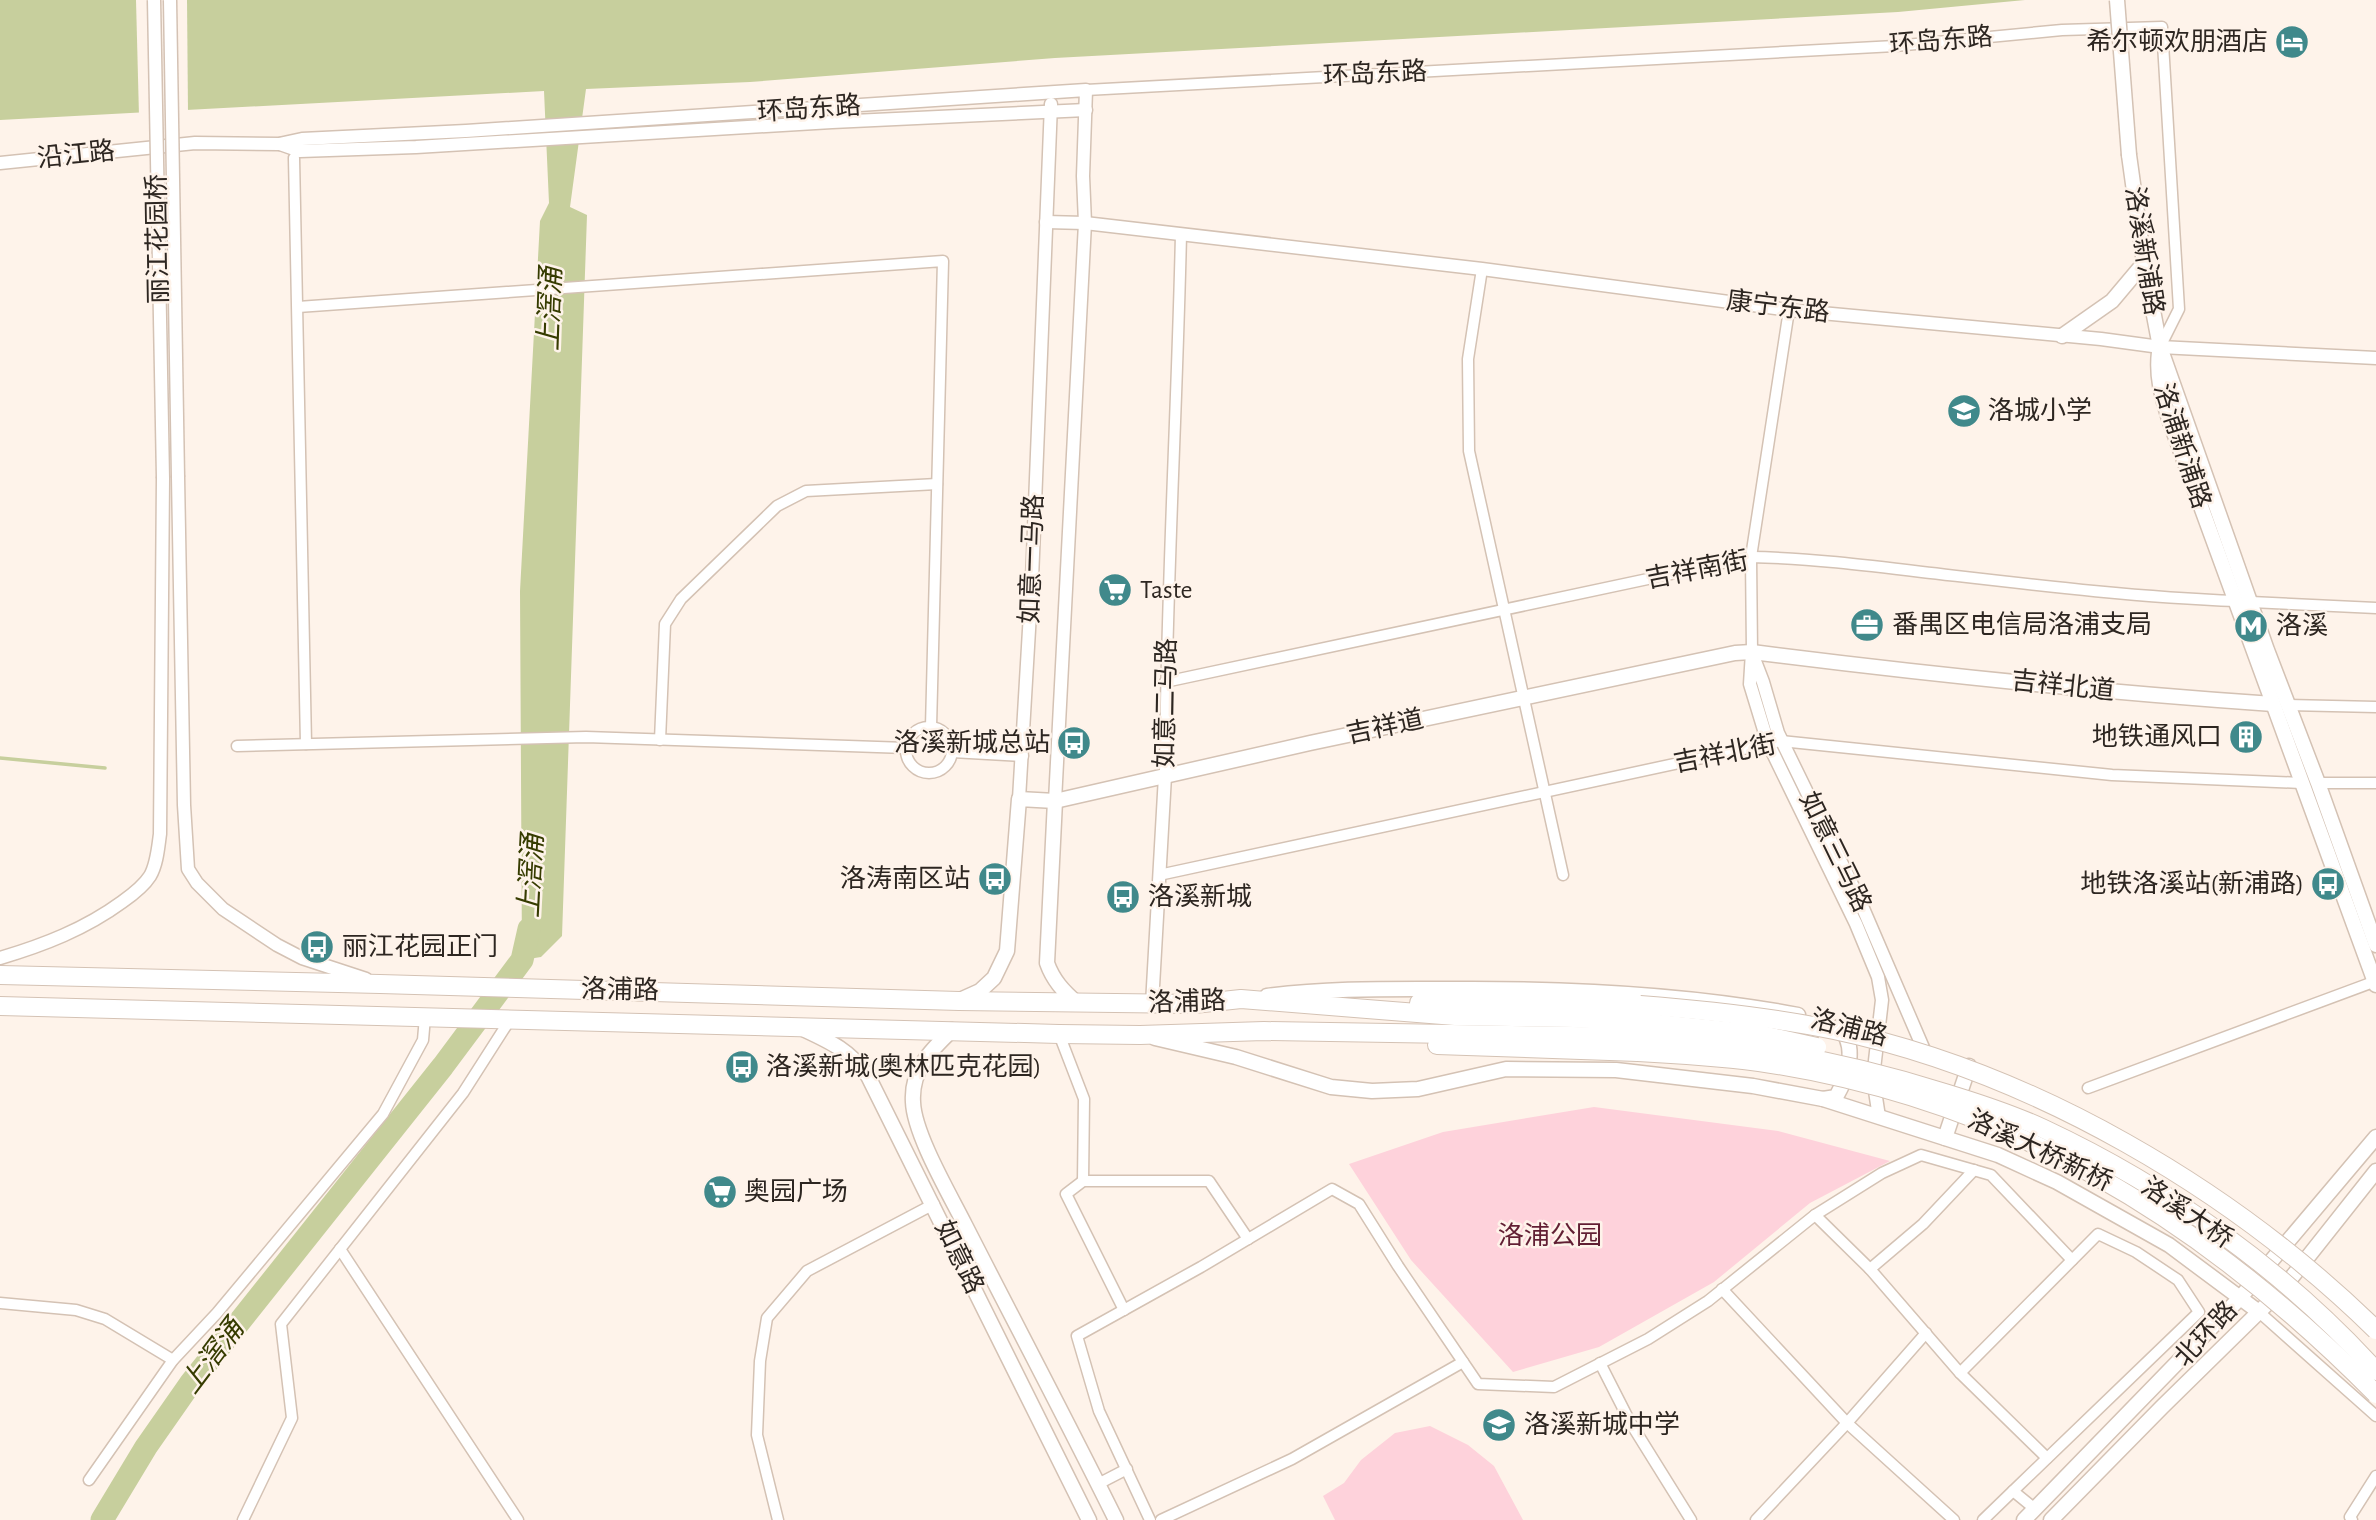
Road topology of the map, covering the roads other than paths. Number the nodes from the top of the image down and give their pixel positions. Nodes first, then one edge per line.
1 (154, 0) edge
2 (170, 0) edge
3 (2117, 0) edge
4 (1086, 90) junction
5 (1051, 93) junction
6 (1086, 110) junction
7 (1051, 112) junction
8 (538, 132) junction
9 (294, 158) dead end
10 (0, 163) edge
11 (1046, 222) junction
12 (1085, 223) junction
13 (1181, 234) junction
14 (2144, 263) junction
15 (1482, 269) junction
16 (298, 307) junction
17 (1788, 310) junction
18 (2062, 336) junction
19 (2160, 347) junction
20 (2376, 358) edge
21 (937, 484) junction
22 (1751, 557) junction
23 (2244, 601) junction
24 (2376, 608) edge
25 (1503, 610) junction
26 (1752, 652) junction
27 (1166, 682) junction
28 (1522, 698) junction
29 (2281, 705) junction
30 (2376, 707) edge
31 (931, 727) junction
32 (660, 740) junction
33 (1775, 742) junction
34 (306, 744) junction
35 (237, 746) dead end
36 (906, 748) junction
37 (953, 752) junction
38 (1023, 756) junction
39 (1165, 776) junction
40 (2301, 783) junction
41 (2318, 783) junction
42 (2376, 783) edge
43 (1545, 791) junction
44 (1019, 799) junction
45 (1055, 801) junction
46 (1159, 875) junction
47 (1563, 875) dead end
48 (2376, 945) edge
49 (0, 958) edge
50 (0, 975) edge
51 (2376, 983) edge
52 (380, 984) junction
53 (1241, 999) junction
54 (959, 1001) junction
55 (1077, 1003) junction
56 (1152, 1004) junction
57 (0, 1006) edge
58 (425, 1017) junction
59 (511, 1018) junction
60 (1835, 1022) junction
61 (795, 1026) junction
62 (1639, 1029) junction
63 (952, 1030) junction
64 (1877, 1033) junction
65 (1059, 1034) junction
66 (1140, 1035) junction
67 (1924, 1050) junction
68 (1969, 1066) junction
69 (2088, 1088) dead end
70 (1823, 1099) junction
71 (1879, 1117) junction
72 (2376, 1137) edge
73 (1945, 1138) junction
74 (1974, 1170) junction
75 (2376, 1171) edge
76 (1083, 1181) junction
77 (934, 1204) junction
78 (1815, 1215) junction
79 (1248, 1239) junction
80 (2284, 1245) junction
81 (340, 1249) junction
82 (2072, 1260) junction
83 (2304, 1261) junction
84 (1870, 1269) junction
85 (1722, 1289) junction
86 (2240, 1298) junction
87 (0, 1303) edge
88 (1124, 1310) junction
89 (2259, 1312) junction
90 (2376, 1327) edge
91 (1926, 1333) junction
92 (2376, 1353) edge
93 (173, 1360) junction
94 (1463, 1362) junction
95 (1601, 1363) junction
96 (2376, 1371) edge
97 (1961, 1373) junction
98 (2376, 1394) edge
99 (2376, 1416) edge
100 (1847, 1423) junction
101 (2047, 1458) junction
102 (1127, 1469) junction
103 (2376, 1476) edge
104 (89, 1480) dead end
105 (1098, 1484) junction
106 (2013, 1491) junction
107 (2029, 1515) edge
108 (243, 1520) edge
109 (518, 1520) edge
110 (778, 1520) edge
111 (1089, 1520) edge
112 (1116, 1520) edge
113 (1150, 1520) edge
114 (1161, 1520) edge
115 (1691, 1520) edge
116 (1756, 1520) edge
117 (1954, 1520) edge
118 (1983, 1520) edge
119 (2050, 1520) edge
120 (2352, 1520) edge

1 - 49 street, 丽江花园桥, bridge
2 - 52 street, 丽江花园桥, bridge
3 - 14 main road, 洛溪新浦路, bridge
4 - 5 street, 环岛东路
4 - 6 street, 如意一马路
4 - 19 street, 环岛东路
5 - 7 street, 如意一马路
5 - 8 street, 环岛东路
6 - 7 street
6 - 12 street, 如意一马路
7 - 8 street, 环岛东路
7 - 11 street, 如意一马路
8 - 10 street, 沿江路
9 - 16 street
11 - 12 street, 康宁东路
11 - 38 street, 如意一马路
12 - 13 street, 康宁东路
12 - 45 street, 如意一马路
13 - 15 street, 康宁东路
13 - 27 street, 如意二马路
14 - 18 main road
14 - 19 main road, 洛溪新浦路
15 - 17 street, 康宁东路
15 - 25 street
16 - 21 street
16 - 34 street
17 - 18 street, 康宁东路
17 - 22 street, 如意三马路
18 - 19 street, 康宁东路
19 - 20 street, 康宁东路
19 - 23 main road, 洛浦新浦路
21 - 31 street
21 - 32 street
22 - 23 street, 吉祥南街
22 - 25 street, 吉祥南街
22 - 26 street, 如意三马路
23 - 24 street, 吉祥南街
23 - 29 main road, 洛浦新浦路
25 - 27 street, 吉祥南街
25 - 28 street
26 - 28 main road, 吉祥道
26 - 29 main road, 吉祥北道
26 - 33 street, 如意三马路
27 - 39 street, 如意二马路
28 - 39 main road, 吉祥道
28 - 43 street
29 - 30 street, 吉祥北道
29 - 40 main road, 洛浦新浦路
29 - 41 main road, 洛浦新浦路
31 - 36 street
31 - 37 street
32 - 34 street
32 - 36 street
33 - 40 street, 吉祥北街
33 - 43 street, 吉祥北街
33 - 64 street, 如意三马路
33 - 67 street, 如意三马路
34 - 35 street
36 - 37 street
37 - 38 street
38 - 44 street, 如意一马路
39 - 45 main road, 吉祥道
39 - 46 street, 如意二马路
40 - 51 main road, 洛浦新浦路
41 - 42 street
41 - 48 main road, 洛浦新浦路
43 - 46 street, 吉祥北街
43 - 47 street
44 - 45 main road, 吉祥道
44 - 54 main road, 如意一马路
45 - 55 main road, 如意一马路
46 - 56 street, 如意二马路
50 - 52 highway, 洛浦路
51 - 69 street
52 - 54 highway, 洛浦路
53 - 56 highway, 洛浦路
53 - 60 main road, 洛浦路
53 - 62 highway
54 - 55 highway, 洛浦路
55 - 56 highway, 洛浦路
57 - 58 highway, 洛浦路
58 - 59 highway, 洛浦路
58 - 93 street
59 - 61 highway, 洛浦路
59 - 81 street
60 - 64 main road, 洛浦路
60 - 70 main road
61 - 63 highway, 洛浦路
61 - 77 main road, 如意路
62 - 66 highway
62 - 90 highway, 洛溪大桥新桥, bridge
62 - 92 highway, 洛溪大桥, bridge
62 - 96 highway, 洛溪大桥, bridge
62 - 98 highway, 洛溪大桥新桥, bridge
63 - 65 highway, 洛浦路
63 - 105 main road, 如意路
64 - 67 main road, 洛浦路
64 - 71 street, 如意三马路
65 - 66 highway, 洛浦路
65 - 76 street
66 - 70 main road, 洛浦路
67 - 68 main road, 洛浦路
68 - 73 main road
68 - 80 main road, 洛浦路
70 - 71 main road, 洛浦路
71 - 73 main road, 洛浦路
72 - 80 main road, 北环路
73 - 86 main road, 洛浦路
74 - 78 street
74 - 82 street
74 - 84 street
75 - 83 main road, 北环路
76 - 79 street
76 - 88 street
77 - 110 street
77 - 111 main road, 如意路
78 - 84 street
78 - 85 street
79 - 88 street
79 - 94 street
80 - 83 main road, 洛浦路
80 - 86 main road, 北环路
81 - 108 street
81 - 109 street
82 - 97 street
82 - 101 street
83 - 89 main road, 北环路
83 - 90 street, 洛浦路
84 - 91 street
85 - 95 street
85 - 100 street
86 - 89 main road, 洛浦路
86 - 107 main road, 北环路
87 - 93 street
88 - 102 street
89 - 99 street
89 - 119 main road, 北环路
91 - 97 street
91 - 100 street
93 - 104 street
94 - 95 street
94 - 114 street
95 - 115 street
97 - 101 street
100 - 116 street
100 - 117 street
101 - 106 street
102 - 105 street
102 - 113 street
103 - 120 street
105 - 112 main road, 如意路
106 - 107 street
106 - 118 street

